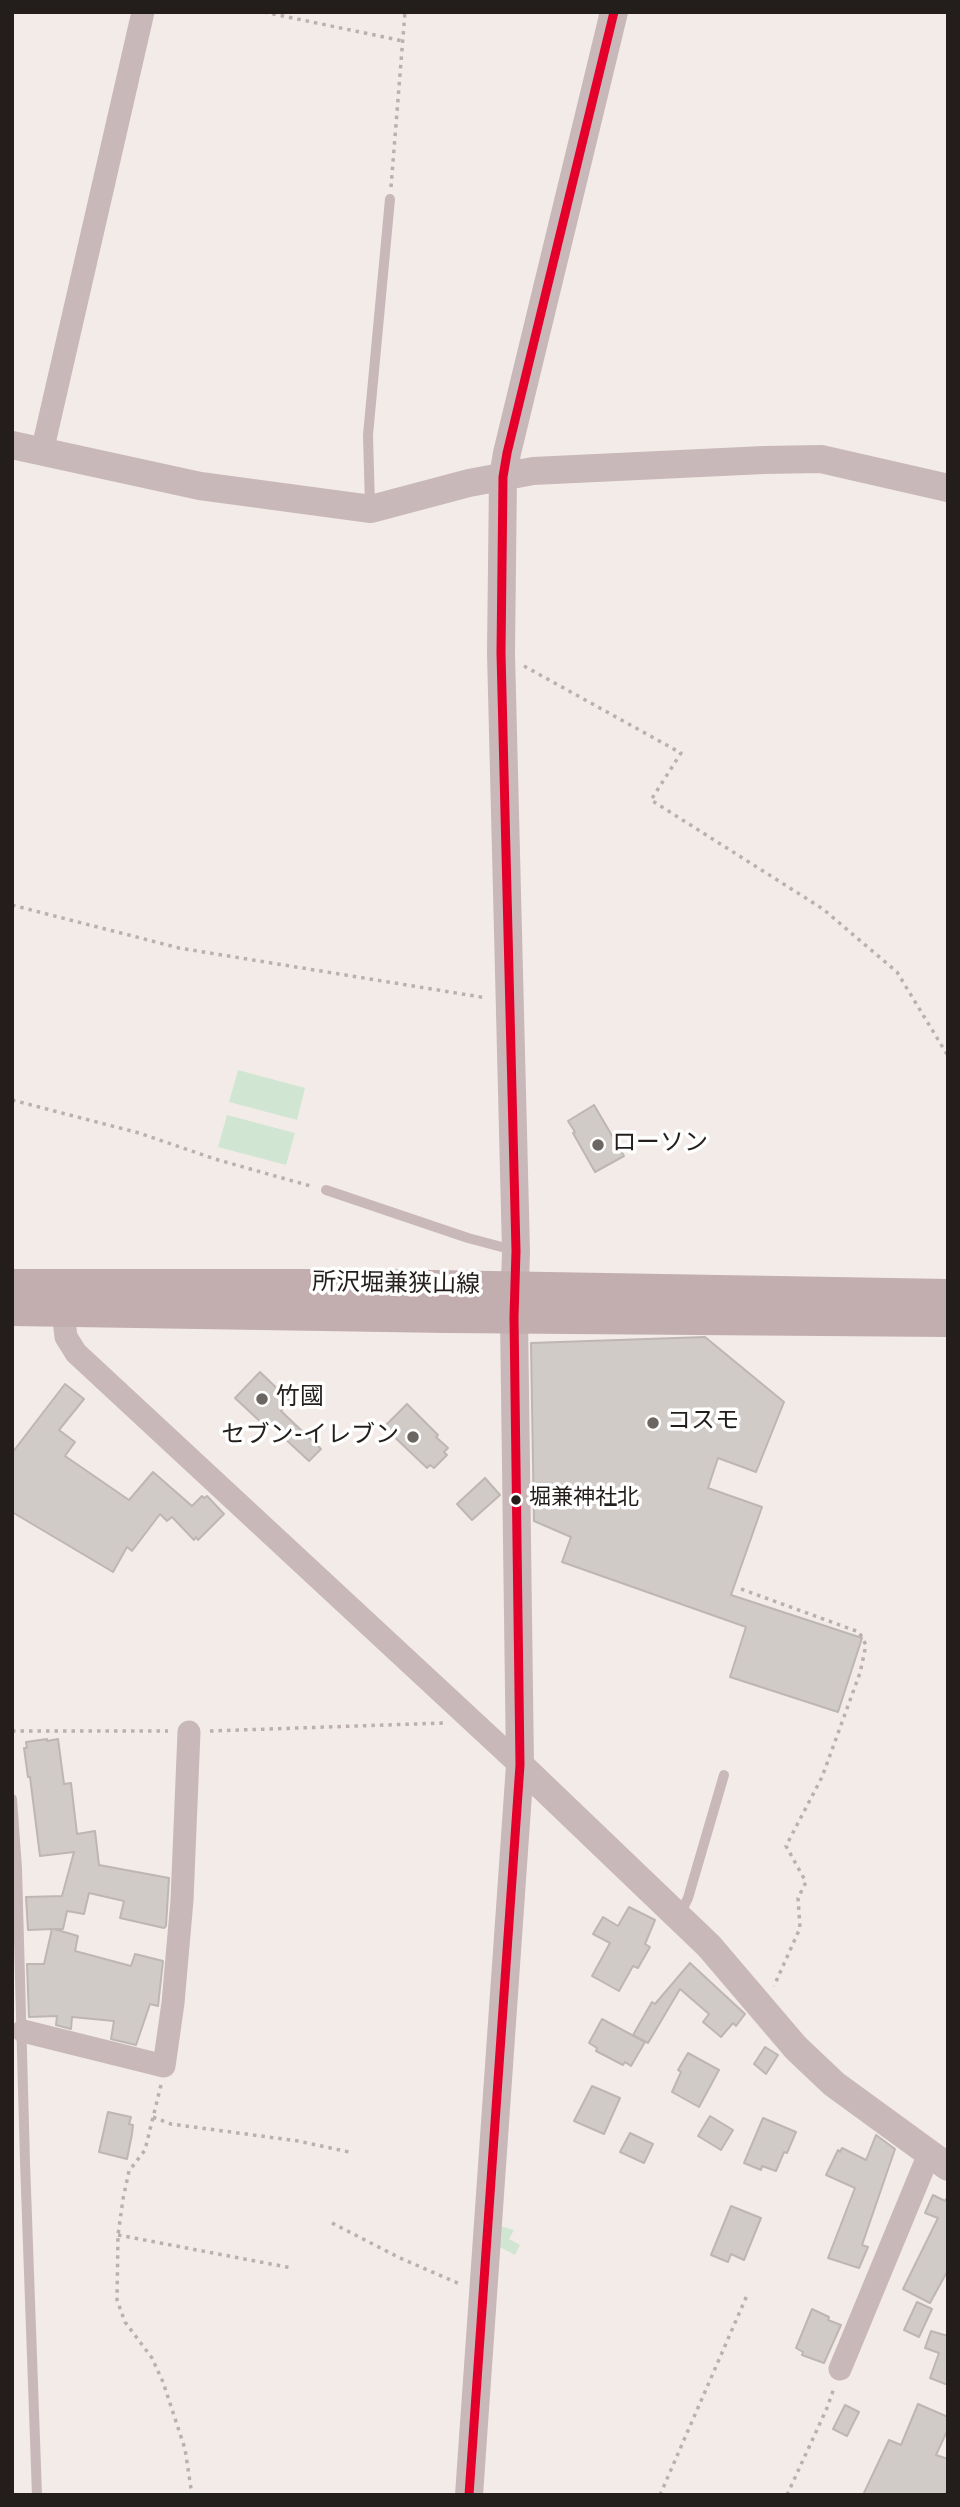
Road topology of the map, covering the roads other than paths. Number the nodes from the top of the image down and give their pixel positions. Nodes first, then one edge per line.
1 (143, 12) edge
2 (614, 12) edge
3 (390, 199) road end
4 (12, 445) edge
5 (42, 452) junction
6 (503, 478) junction
7 (948, 488) edge
8 (371, 509) junction
9 (326, 1190) road end
10 (516, 1251) junction
11 (12, 1285) edge
12 (948, 1295) edge
13 (515, 1303) junction
14 (12, 1310) edge
15 (64, 1311) junction
16 (948, 1321) edge
17 (189, 1732) road end
18 (520, 1765) junction
19 (724, 1775) dead end
20 (12, 1799) edge
21 (679, 1916) junction
22 (23, 2031) junction
23 (942, 2161) edge
24 (840, 2369) road end
25 (37, 2495) edge
26 (469, 2495) edge

1 - 5 street
2 - 6 street
3 - 8 lane
4 - 5 street
5 - 8 street
6 - 7 street
6 - 8 street
6 - 10 street
9 - 10 lane
10 - 13 street
11 - 13 main road, 所沢堀兼狭山線
12 - 13 main road, 所沢堀兼狭山線
13 - 15 main road, 所沢堀兼狭山線
13 - 16 main road, 所沢堀兼狭山線
13 - 18 street
14 - 15 main road, 所沢堀兼狭山線
15 - 18 street
17 - 22 street
18 - 21 street
18 - 26 street
19 - 21 lane
20 - 22 lane
21 - 23 street
22 - 25 lane
23 - 24 street

